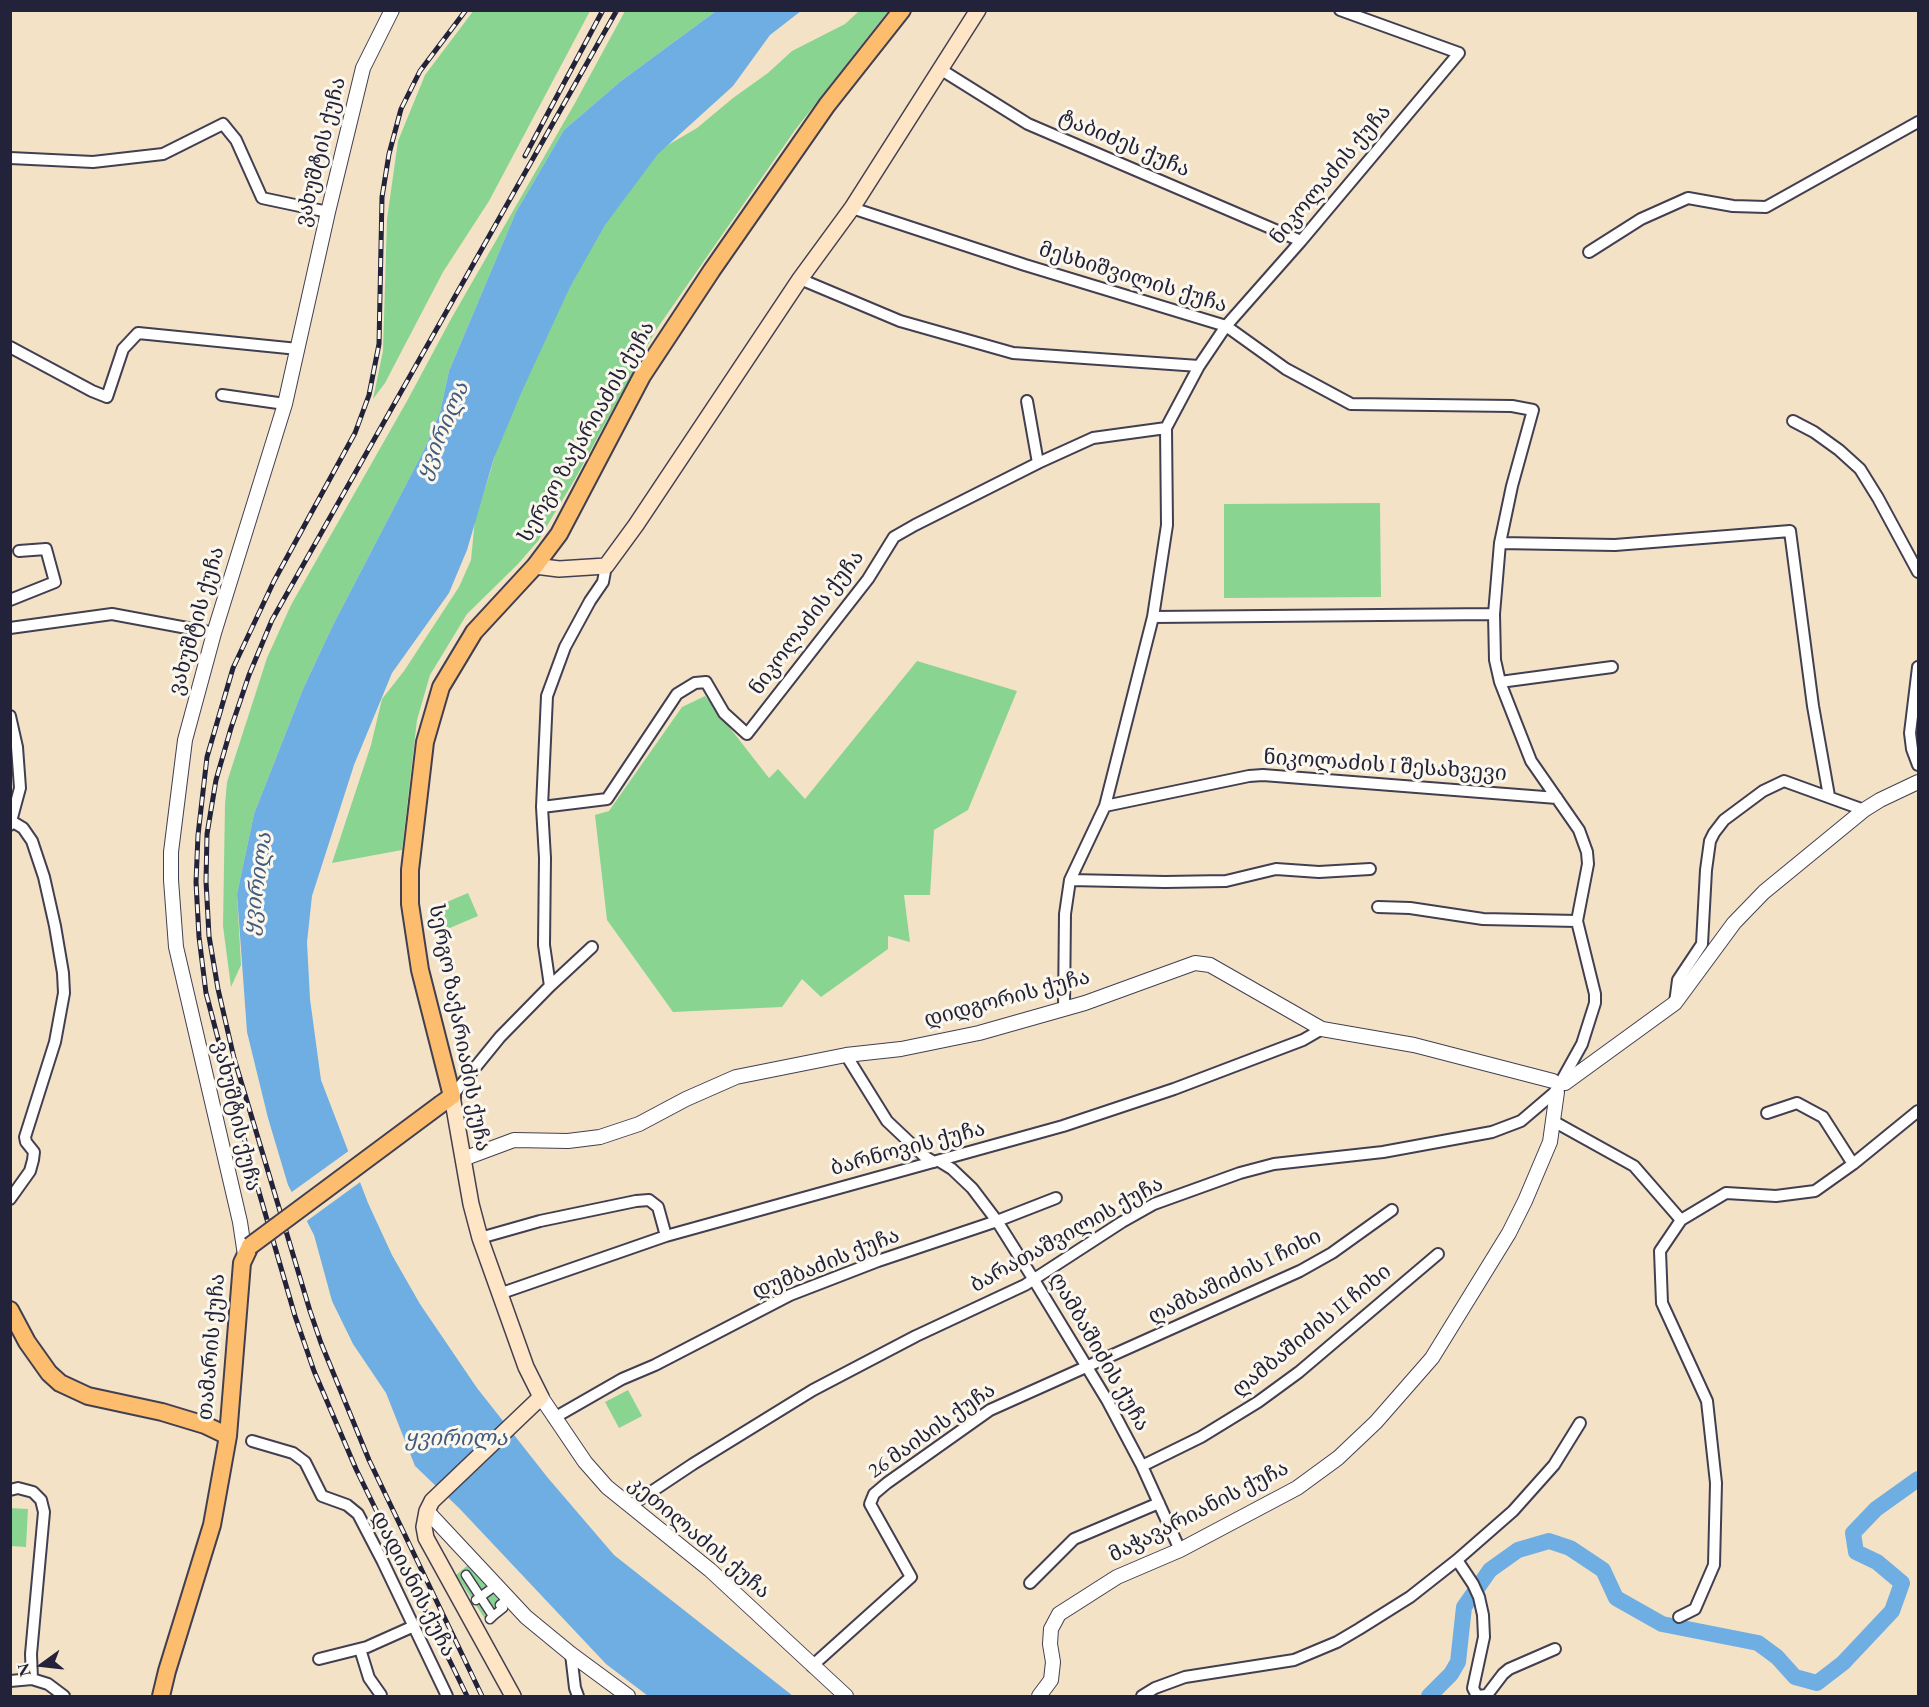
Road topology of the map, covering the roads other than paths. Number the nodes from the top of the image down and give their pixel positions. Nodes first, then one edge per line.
1 (392, 10) edge
2 (902, 10) edge
3 (978, 10) edge
4 (1340, 10) edge
5 (940, 69) junction
6 (1918, 122) edge
7 (10, 158) edge
8 (852, 208) junction
9 (328, 212) junction
10 (1301, 241) junction
11 (1589, 252) dead end
12 (800, 279) junction
13 (1226, 326) junction
14 (10, 346) edge
15 (298, 349) junction
16 (1198, 366) junction
17 (222, 394) dead end
18 (1027, 401) dead end
19 (285, 404) junction
20 (1792, 421) dead end
21 (1166, 428) junction
22 (1038, 463) junction
23 (1500, 543) junction
24 (19, 551) dead end
25 (535, 566) junction
26 (606, 566) junction
27 (1918, 572) edge
28 (10, 600) edge
29 (1494, 614) junction
30 (1153, 616) junction
31 (10, 628) edge
32 (214, 633) junction
33 (1612, 667) dead end
34 (1918, 667) edge
35 (1500, 682) junction
36 (10, 716) edge
37 (1918, 765) edge
38 (1918, 782) edge
39 (1829, 796) junction
40 (1557, 798) junction
41 (1105, 806) junction
42 (542, 807) junction
43 (1864, 810) junction
44 (12, 823) edge
45 (1370, 869) dead end
46 (1070, 880) junction
47 (1378, 907) dead end
48 (1577, 921) junction
49 (592, 947) dead end
50 (550, 986) junction
51 (1675, 1003) junction
52 (1064, 1008) junction
53 (1322, 1029) junction
54 (846, 1055) junction
55 (1558, 1086) junction
56 (447, 1100) junction
57 (1918, 1111) edge
58 (1767, 1113) dead end
59 (1553, 1121) junction
60 (463, 1159) junction
61 (937, 1162) junction
62 (1853, 1164) junction
63 (1056, 1198) dead end
64 (10, 1199) edge
65 (1392, 1210) dead end
66 (1681, 1220) junction
67 (997, 1221) junction
68 (666, 1236) junction
69 (480, 1238) junction
70 (247, 1250) junction
71 (1438, 1254) dead end
72 (1034, 1280) junction
73 (499, 1294) junction
74 (10, 1310) edge
75 (1087, 1368) junction
76 (541, 1397) junction
77 (555, 1418) junction
78 (1580, 1423) dead end
79 (228, 1436) junction
80 (252, 1441) dead end
81 (1142, 1466) junction
82 (10, 1490) edge
83 (1159, 1503) junction
84 (429, 1506) junction
85 (630, 1506) junction
86 (1180, 1550) junction
87 (1457, 1560) junction
88 (466, 1575) dead end
89 (1030, 1583) dead end
90 (491, 1589) dead end
91 (479, 1598) junction
92 (504, 1602) dead end
93 (1679, 1617) dead end
94 (414, 1626) junction
95 (360, 1649) junction
96 (1555, 1649) dead end
97 (571, 1654) junction
98 (318, 1659) dead end
99 (812, 1666) junction
100 (32, 1679) junction
101 (10, 1681) edge
102 (381, 1695) edge
103 (64, 1696) edge
104 (161, 1696) edge
105 (447, 1696) edge
106 (513, 1696) edge
107 (579, 1696) edge
108 (628, 1696) edge
109 (846, 1696) edge
110 (1039, 1696) edge
111 (1142, 1696) edge

1 - 9 street, ვახუშტის ქუჩა
2 - 25 main road, სერგო ზაქარიაძის ქუჩა
3 - 5 main road
4 - 10 street, ნიკოლაძის ქუჩა
5 - 8 main road
5 - 10 street, ტაბიძეს ქუჩა
6 - 11 street
7 - 9 street
8 - 12 main road
8 - 13 street, მესხიშვილის ქუჩა
9 - 15 street, ვახუშტის ქუჩა
10 - 13 street, ნიკოლაძის ქუჩა
12 - 16 street
12 - 26 main road
13 - 16 street, ნიკოლაძის ქუჩა
13 - 23 street, მესხიშვილის ქუჩა
14 - 15 street
15 - 19 street, ვახუშტის ქუჩა
16 - 21 street, ნიკოლაძის ქუჩა
17 - 19 street
18 - 22 street
19 - 32 street, ვახუშტის ქუჩა
20 - 27 street
21 - 22 street, ნიკოლაძის ქუჩა
21 - 30 street, ნიკოლაძის ქუჩა
22 - 42 street, ნიკოლაძის ქუჩა
23 - 29 street
23 - 39 street
24 - 28 street
25 - 26 main road
25 - 56 main road, სერგო ზაქარიაძის ქუჩა
26 - 42 street
29 - 30 street
29 - 35 street
30 - 41 street, ნიკოლაძის ქუჩა
31 - 32 street
32 - 70 street, ვახუშტის ქუჩა
33 - 35 street
34 - 37 street
35 - 40 street
36 - 44 street
38 - 43 street
39 - 43 street
39 - 51 street
40 - 41 street, ნიკოლაძის I შესახვევი
40 - 48 street
41 - 46 street, ნიკოლაძის ქუჩა
42 - 50 street
43 - 51 street
44 - 64 street
45 - 46 street
46 - 52 street, ნიკოლაძის ქუჩა
47 - 48 street
48 - 55 street
49 - 50 street
50 - 56 street
51 - 55 street
52 - 53 street, დიდგორის ქუჩა
52 - 54 street, დიდგორის ქუჩა
53 - 55 street, დიდგორის ქუჩა
53 - 61 street, ბარნოვის ქუჩა
54 - 60 street, დიდგორის ქუჩა
54 - 61 street, ღამბაშიძის ქუჩა
55 - 59 street, მაჭავარიანის ქუჩა
55 - 72 street, ბარათაშვილის ქუჩა
56 - 60 main road, სერგო ზაქარიაძის ქუჩა
56 - 70 main road, bridge
57 - 62 street
58 - 62 street
59 - 66 street
59 - 86 street, მაჭავარიანის ქუჩა
60 - 69 main road, სერგო ზაქარიაძის ქუჩა
61 - 67 street, ღამბაშიძის ქუჩა
61 - 68 street, ბარნოვის ქუჩა
62 - 66 street
63 - 67 street, დუმბაძის ქუჩა
65 - 75 street, ღამბაშიძის I ჩიხი
66 - 93 street
67 - 72 street, ღამბაშიძის ქუჩა
67 - 77 street, დუმბაძის ქუჩა
68 - 69 street
68 - 73 street, ბარნოვის ქუჩა
69 - 73 main road, სერგო ზაქარიაძის ქუჩა
70 - 79 main road, თამარის ქუჩა
71 - 81 street, ღამბაშიძის II ჩიხი
72 - 75 street, ღამბაშიძის ქუჩა
72 - 85 street, ბარათაშვილის ქუჩა
73 - 76 main road, სერგო ზაქარიაძის ქუჩა
74 - 79 main road
75 - 81 street, ღამბაშიძის ქუჩა
75 - 99 street, 26 მაისის ქუჩა
76 - 77 street, კეთილაძის ქუჩა
76 - 84 main road
77 - 85 street, კეთილაძის ქუჩა
78 - 87 street
79 - 104 main road, თამარის ქუჩა
80 - 94 street, დადიანის ქუჩა
81 - 83 street, ღამბაშიძის ქუჩა
82 - 100 street
83 - 86 street, ღამბაშიძის ქუჩა
83 - 89 street
84 - 97 street
84 - 106 main road
85 - 99 street, კეთილაძის ქუჩა
86 - 110 street, მაჭავარიანის ქუჩა
87 - 96 street
87 - 111 street
88 - 91 street
90 - 91 street
91 - 92 street
94 - 95 street
94 - 105 street, დადიანის ქუჩა
95 - 98 street
95 - 102 street
97 - 107 street
97 - 108 street
99 - 109 street, კეთილაძის ქუჩა
100 - 101 street
100 - 103 street

